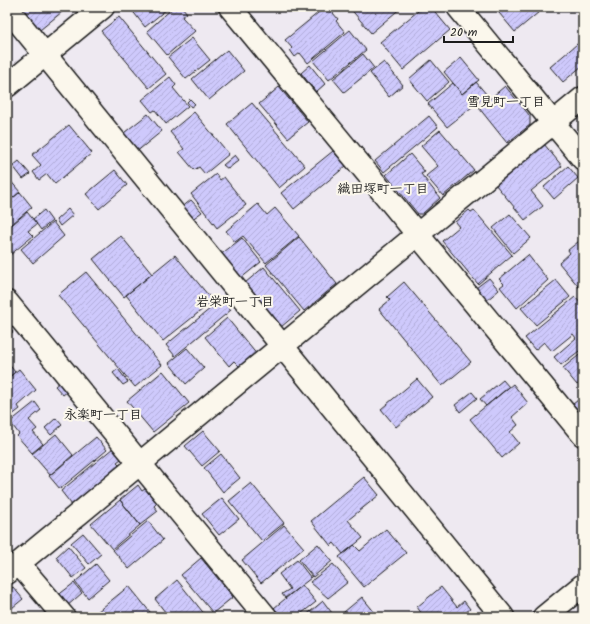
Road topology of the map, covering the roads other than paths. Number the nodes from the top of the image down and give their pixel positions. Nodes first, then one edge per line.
1 (103, 7) edge
2 (230, 7) edge
3 (458, 7) edge
4 (7, 8) edge
5 (45, 54) junction
6 (7, 86) edge
7 (583, 98) edge
8 (553, 123) junction
9 (583, 159) edge
10 (418, 234) junction
11 (7, 302) edge
12 (281, 347) junction
13 (583, 435) edge
14 (140, 464) junction
15 (13, 568) edge
16 (583, 585) edge
17 (64, 617) edge
18 (266, 617) edge
19 (503, 617) edge
20 (544, 617) edge

1 - 5 street
2 - 10 street
3 - 8 street
4 - 5 street
5 - 6 street
5 - 12 street
7 - 8 street
8 - 9 street
8 - 10 street
10 - 12 street
10 - 13 street
11 - 14 street
12 - 14 street
12 - 19 street
14 - 15 street
14 - 18 street
15 - 17 street
16 - 20 street

